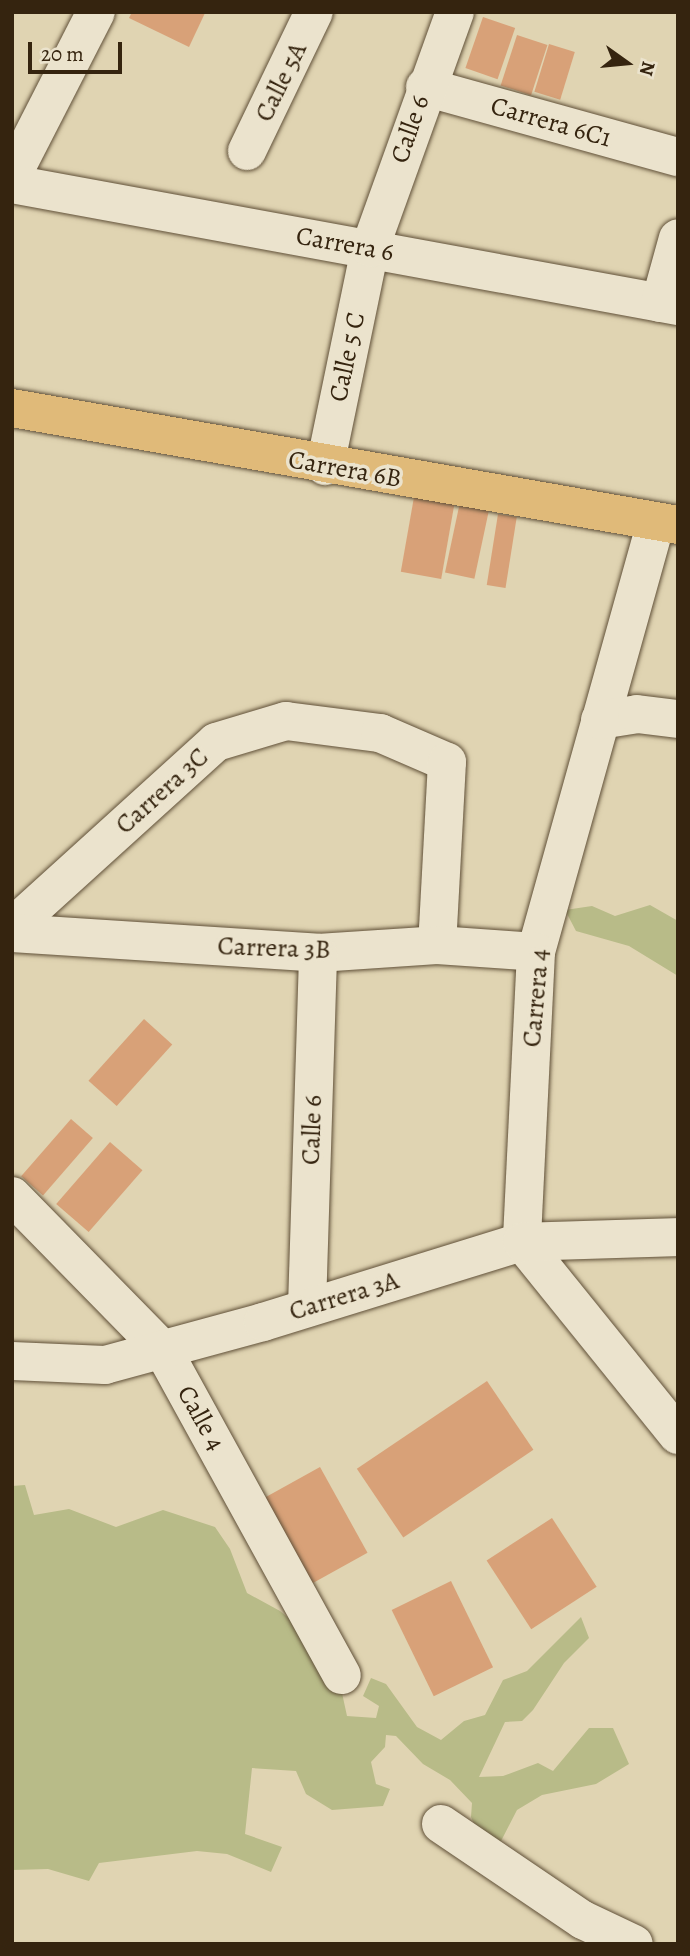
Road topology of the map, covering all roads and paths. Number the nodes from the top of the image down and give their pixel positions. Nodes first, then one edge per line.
1 (96, 12) edge
2 (314, 12) edge
3 (455, 12) edge
4 (425, 87) junction
5 (247, 151) dead end
6 (678, 157) edge
7 (12, 176) edge
8 (12, 184) edge
9 (678, 238) edge
10 (370, 248) junction
11 (669, 304) edge
12 (12, 408) edge
13 (325, 466) junction
14 (667, 523) edge
15 (678, 719) edge
16 (600, 720) junction
17 (12, 927) edge
18 (12, 933) edge
19 (437, 944) junction
20 (536, 952) junction
21 (318, 953) junction
22 (12, 1196) edge
23 (678, 1237) edge
24 (522, 1242) junction
25 (307, 1307) junction
26 (163, 1350) junction
27 (12, 1361) edge
28 (678, 1435) edge
29 (341, 1675) dead end
30 (441, 1824) dead end
31 (634, 1944) edge

1 - 7 street
2 - 5 street, Calle 5A
3 - 4 street, Calle 6
4 - 6 street, Carrera 6C1
4 - 10 street, Calle 6
8 - 10 street, Carrera 6
9 - 11 street
10 - 11 street, Carrera 6
10 - 13 street, Calle 5 C
12 - 13 highway, Carrera 6B
13 - 14 highway, Carrera 6B
14 - 16 street, Carrera 4
15 - 16 street
16 - 20 street, Carrera 4
17 - 19 street, Carrera 3C
18 - 21 street, Carrera 3B
19 - 20 street, Carrera 3B
19 - 21 street, Carrera 3B
20 - 24 street, Carrera 4
21 - 25 street, Calle 6
22 - 26 street, Calle 4
23 - 24 street, Carrera 3A
24 - 25 street, Carrera 3A
24 - 28 street
25 - 26 street, Carrera 3A
26 - 27 street, Carrera 3A
26 - 29 street, Calle 4
30 - 31 street

